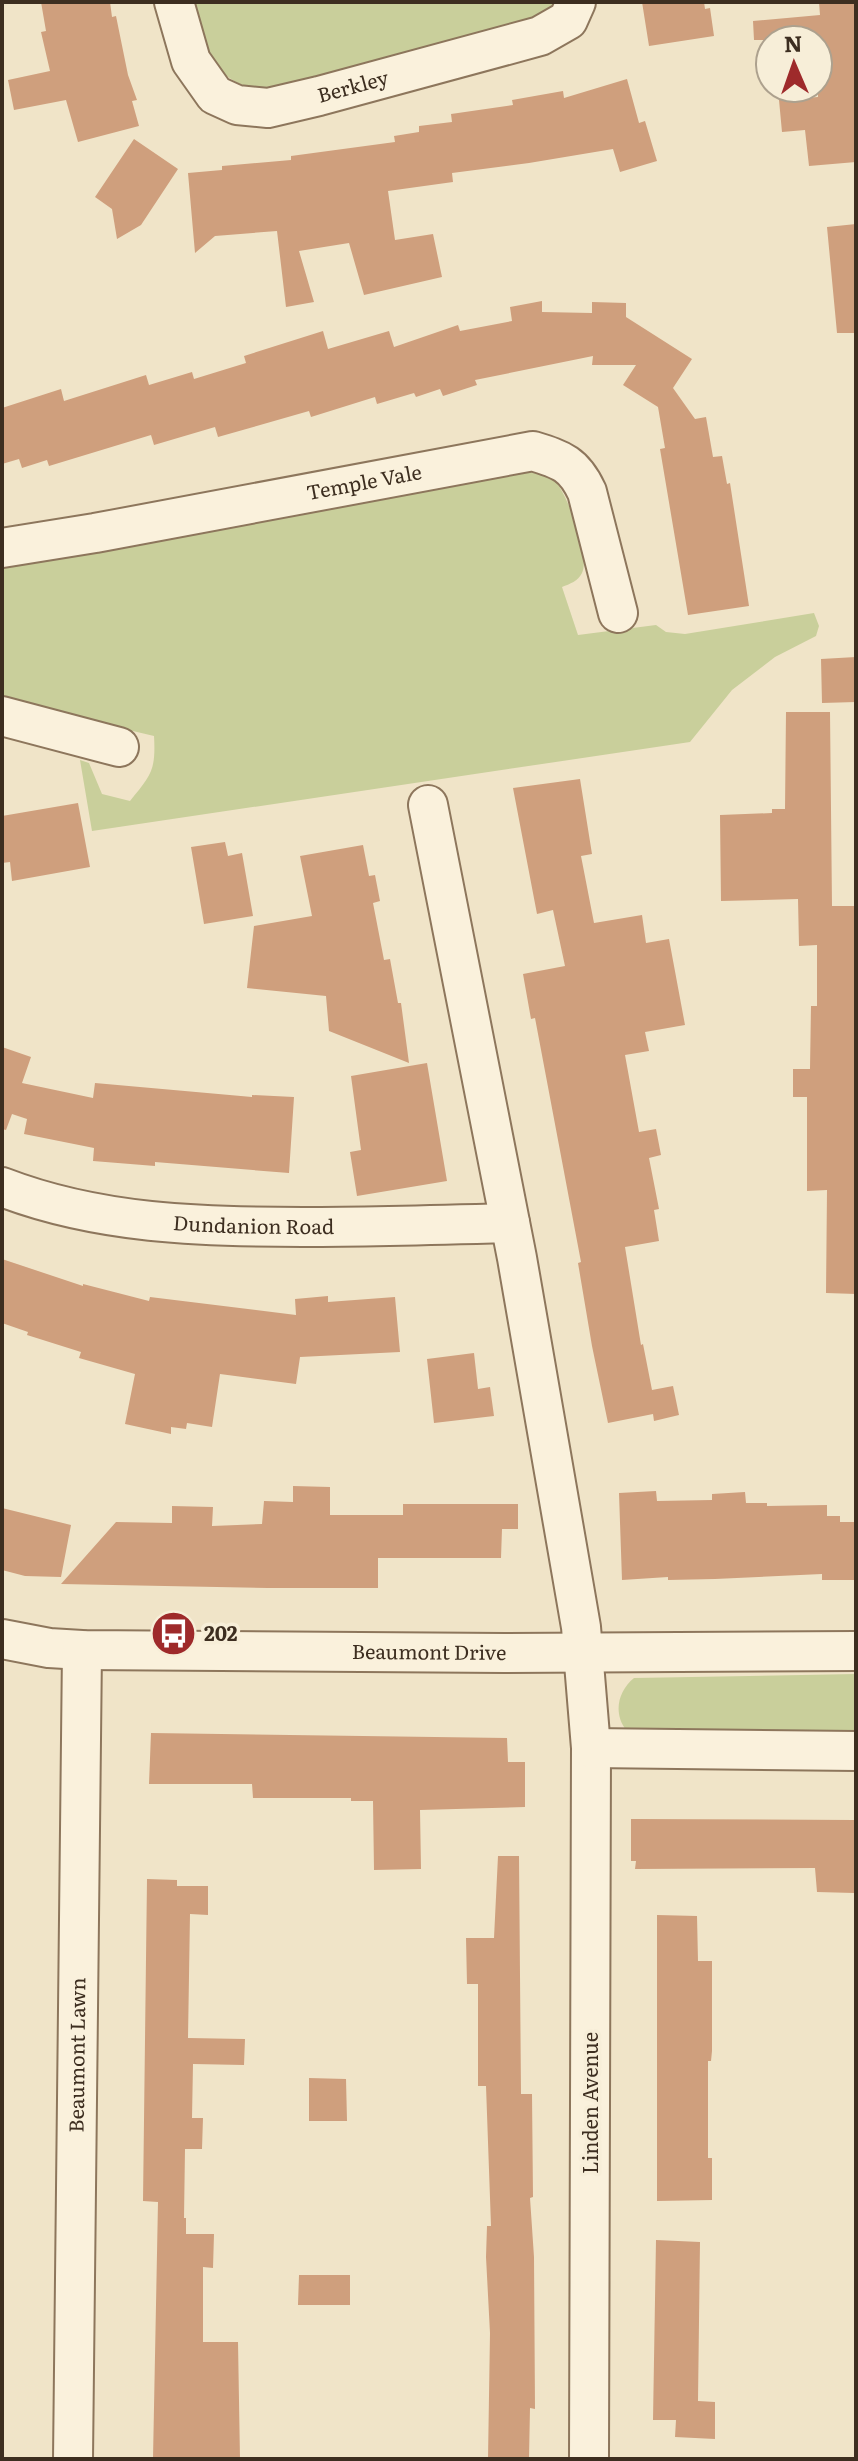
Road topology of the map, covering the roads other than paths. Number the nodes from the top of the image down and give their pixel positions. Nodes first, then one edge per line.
1 (174, 2) edge
2 (576, 2) edge
3 (2, 548) edge
4 (618, 613) dead end
5 (2, 716) edge
6 (119, 747) dead end
7 (428, 805) dead end
8 (2, 1187) edge
9 (510, 1223) junction
10 (2, 1639) edge
11 (82, 1650) junction
12 (856, 1651) edge
13 (582, 1652) junction
14 (591, 1748) junction
15 (856, 1751) edge
16 (73, 2459) edge
17 (589, 2459) edge

1 - 2 street, Berkley
3 - 4 street, Temple Vale
5 - 6 street
7 - 9 street, Linden Avenue
8 - 9 street, Dundanion Road
9 - 13 street, Linden Avenue
10 - 11 street, Beaumont Drive
11 - 13 street, Beaumont Drive
11 - 16 street, Beaumont Lawn
12 - 13 street, Beaumont Drive
13 - 14 street, Linden Avenue
14 - 15 street
14 - 17 street, Linden Avenue

